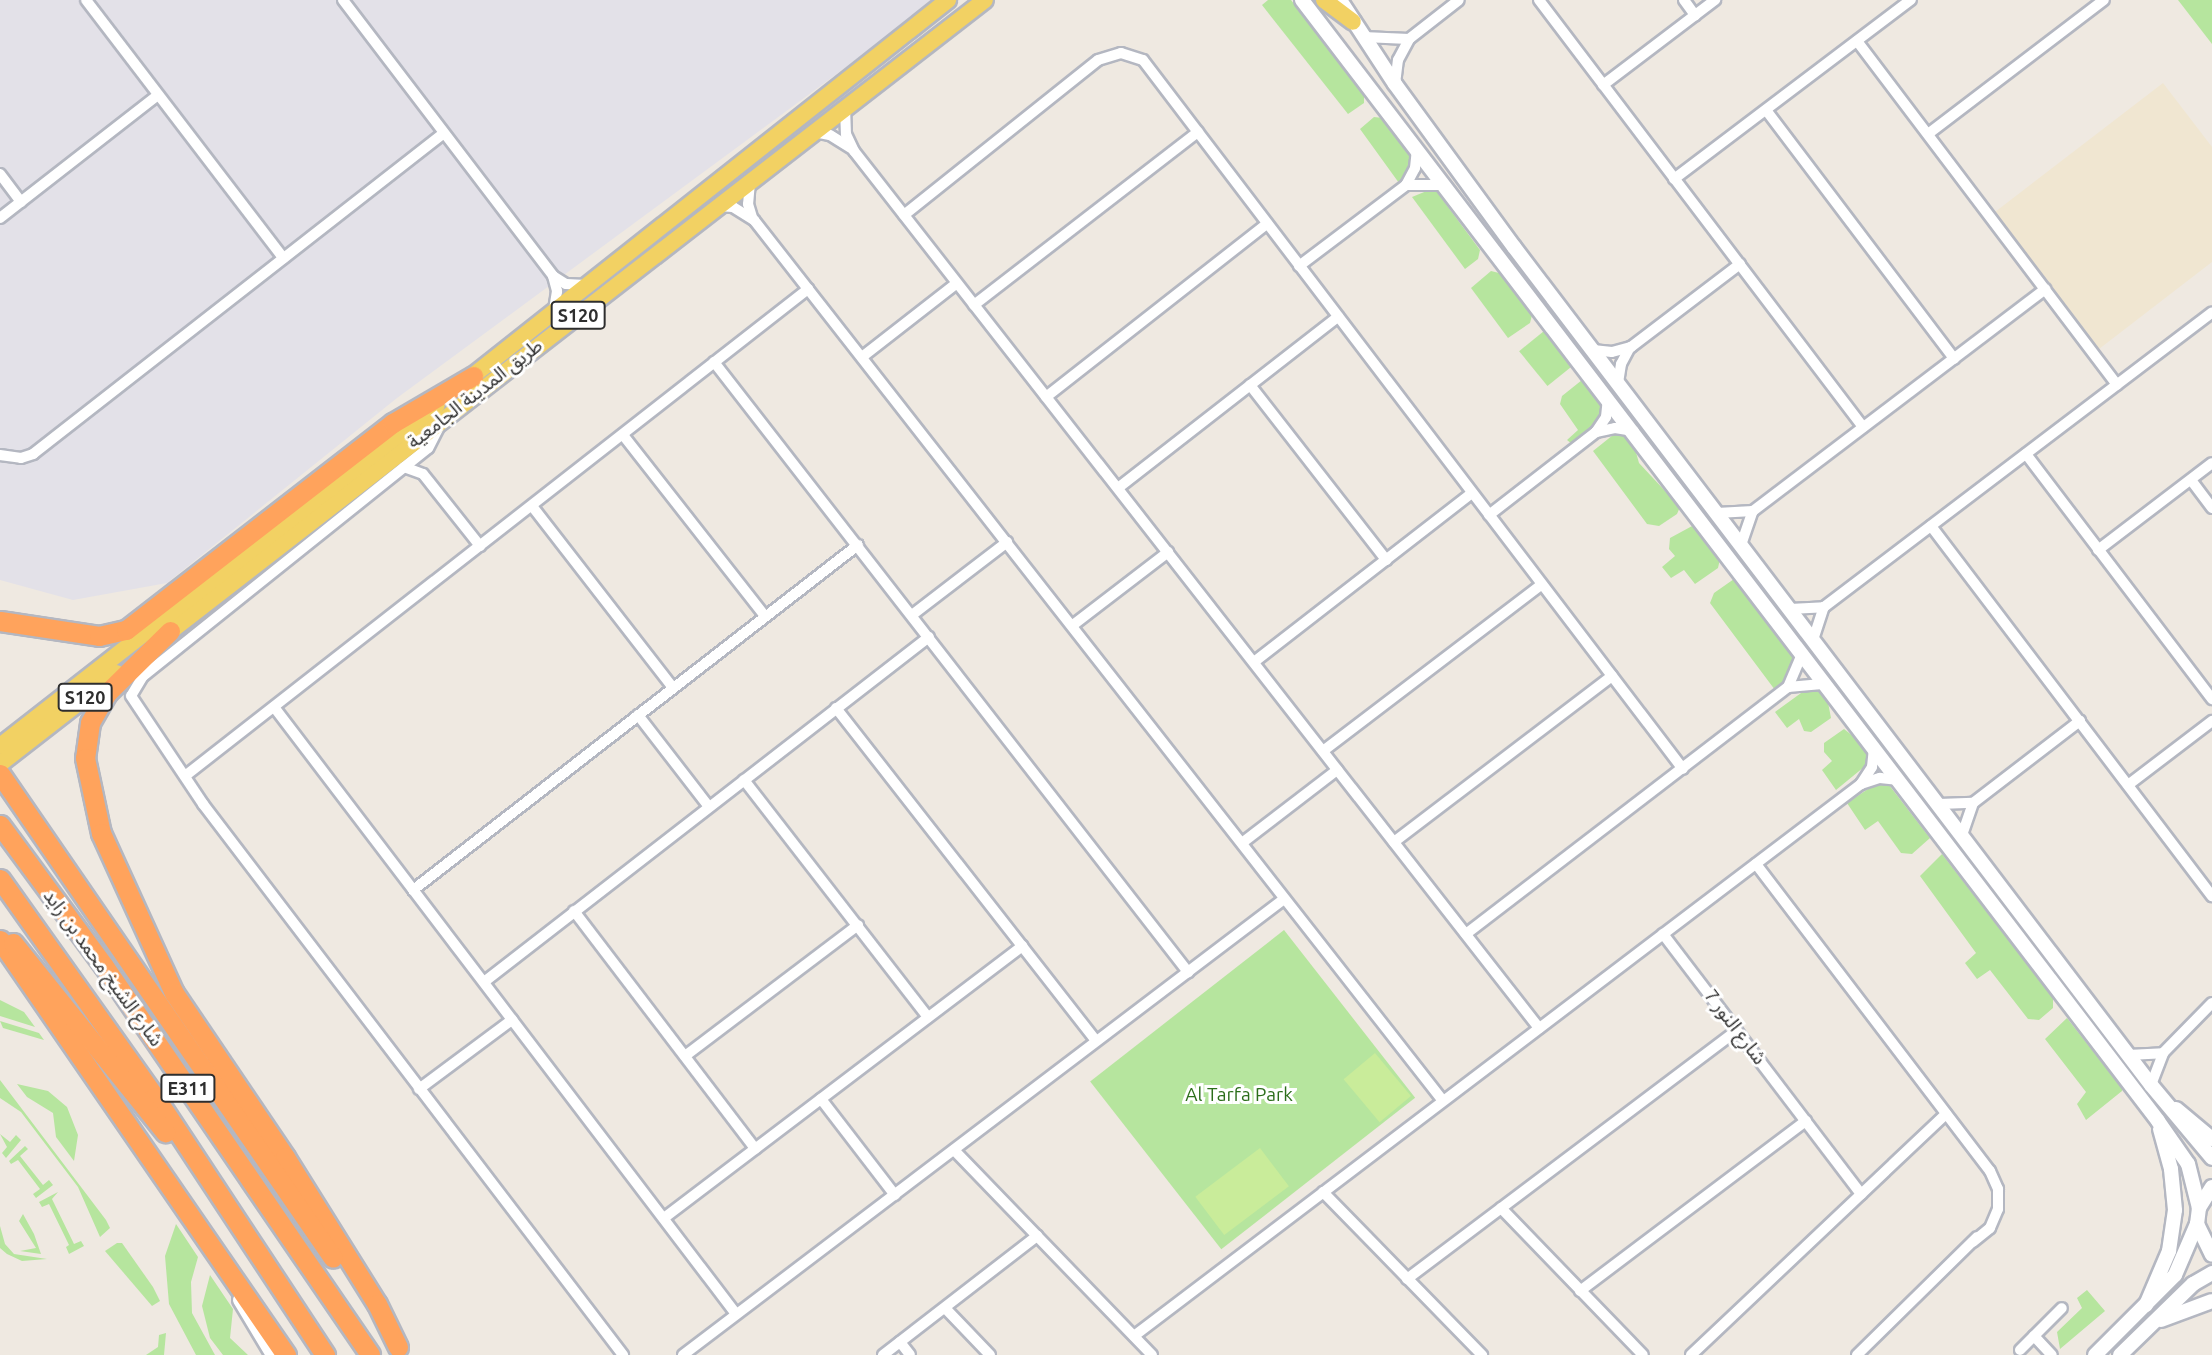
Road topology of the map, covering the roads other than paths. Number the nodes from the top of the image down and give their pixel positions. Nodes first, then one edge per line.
1 (86, 0) edge
2 (343, 0) edge
3 (948, 0) edge
4 (985, 0) edge
5 (1302, 0) edge
6 (1324, 0) edge
7 (1340, 0) edge
8 (1459, 0) edge
9 (1539, 0) edge
10 (1684, 0) edge
11 (1715, 0) edge
12 (1910, 0) edge
13 (2104, 0) edge
14 (1695, 15) junction
15 (1353, 22) junction
16 (1362, 37) junction
17 (1409, 39) junction
18 (1857, 41) junction
19 (1395, 84) junction
20 (1603, 85) junction
21 (158, 95) junction
22 (846, 105) junction
23 (1766, 110) junction
24 (811, 131) junction
25 (1198, 132) junction
26 (444, 133) junction
27 (1928, 134) junction
28 (1417, 150) junction
29 (854, 151) junction
30 (0, 174) edge
31 (752, 178) junction
32 (1674, 179) junction
33 (1444, 184) junction
34 (1406, 185) junction
35 (21, 202) junction
36 (718, 206) junction
37 (904, 215) junction
38 (0, 218) edge
39 (754, 220) junction
40 (1268, 225) junction
41 (283, 258) junction
42 (1740, 264) junction
43 (1299, 266) junction
44 (553, 276) junction
45 (957, 283) junction
46 (590, 285) junction
47 (808, 289) junction
48 (2045, 289) junction
49 (1530, 296) junction
50 (974, 305) junction
51 (2212, 313) edge
52 (553, 314) junction
53 (1338, 317) junction
54 (1588, 345) junction
55 (1631, 347) junction
56 (862, 357) junction
57 (1954, 359) junction
58 (714, 362) junction
59 (473, 376) junction
60 (1618, 383) junction
61 (1250, 385) junction
62 (2117, 385) junction
63 (1046, 397) junction
64 (1608, 399) junction
65 (442, 420) junction
66 (1863, 427) junction
67 (1634, 431) junction
68 (1596, 432) junction
69 (623, 435) junction
70 (422, 453) junction
71 (2026, 454) junction
72 (0, 455) edge
73 (2212, 463) edge
74 (404, 467) junction
75 (423, 474) junction
76 (2190, 480) junction
77 (1118, 488) junction
78 (1472, 493) junction
79 (532, 506) junction
80 (2212, 509) edge
81 (1753, 511) junction
82 (1717, 513) junction
83 (1489, 515) junction
84 (1931, 526) junction
85 (1007, 542) junction
86 (858, 545) junction
87 (1741, 545) junction
88 (480, 546) junction
89 (2098, 550) junction
90 (1168, 552) junction
91 (1386, 559) junction
92 (1542, 584) junction
93 (1824, 607) junction
94 (1790, 610) junction
95 (912, 615) junction
96 (765, 616) junction
97 (0, 621) edge
98 (1073, 625) junction
99 (165, 626) junction
100 (929, 637) junction
101 (1813, 640) junction
102 (1802, 654) junction
103 (1254, 662) junction
104 (1612, 676) junction
105 (1825, 684) junction
106 (1788, 687) junction
107 (673, 688) junction
108 (2212, 699) edge
109 (274, 707) junction
110 (836, 708) junction
111 (638, 715) junction
112 (2080, 721) junction
113 (2212, 721) edge
114 (0, 746) edge
115 (1874, 748) junction
116 (1323, 751) junction
117 (0, 764) edge
118 (1682, 769) junction
119 (1337, 770) junction
120 (0, 774) edge
121 (185, 776) junction
122 (744, 780) junction
123 (1899, 780) junction
124 (1861, 784) junction
125 (2128, 785) junction
126 (1973, 803) junction
127 (1939, 804) junction
128 (709, 807) junction
129 (0, 825) edge
130 (1962, 835) junction
131 (1394, 842) junction
132 (1242, 843) junction
133 (1946, 843) junction
134 (1756, 864) junction
135 (1990, 870) junction
136 (0, 879) edge
137 (414, 890) junction
138 (2212, 896) edge
139 (1284, 899) junction
140 (574, 911) junction
141 (858, 925) junction
142 (0, 928) edge
143 (1466, 934) junction
144 (1663, 934) junction
145 (0, 940) edge
146 (1022, 946) junction
147 (0, 967) edge
148 (1188, 972) junction
149 (484, 982) junction
150 (2212, 1003) edge
151 (928, 1017) junction
152 (512, 1020) junction
153 (1539, 1028) junction
154 (1737, 1030) junction
155 (1096, 1041) junction
156 (71, 1046) junction
157 (2163, 1053) junction
158 (2129, 1055) junction
159 (685, 1056) junction
160 (2151, 1085) junction
161 (419, 1089) junction
162 (821, 1099) junction
163 (1443, 1101) junction
164 (2165, 1103) junction
165 (1946, 1114) junction
166 (1806, 1121) junction
167 (2158, 1121) junction
168 (2212, 1139) edge
169 (755, 1149) junction
170 (954, 1150) junction
171 (2212, 1158) edge
172 (2212, 1187) edge
173 (213, 1189) junction
174 (1323, 1192) junction
175 (1861, 1194) junction
176 (895, 1195) junction
177 (2199, 1208) junction
178 (1501, 1209) junction
179 (664, 1218) junction
180 (2197, 1224) junction
181 (1037, 1236) junction
182 (2212, 1255) edge
183 (2212, 1273) edge
184 (233, 1279) junction
185 (1408, 1279) junction
186 (1580, 1291) junction
187 (2212, 1301) edge
188 (2146, 1305) junction
189 (944, 1308) junction
190 (2062, 1308) dead end
191 (736, 1314) junction
192 (2150, 1325) junction
193 (1134, 1336) junction
194 (2034, 1336) junction
195 (900, 1342) junction
196 (2020, 1350) dead end
197 (401, 1351) edge
198 (2126, 1351) edge
199 (273, 1355) edge
200 (286, 1355) edge
201 (325, 1355) edge
202 (370, 1355) edge
203 (623, 1355) edge
204 (683, 1355) edge
205 (883, 1355) edge
206 (910, 1355) edge
207 (990, 1355) edge
208 (1152, 1355) edge
209 (1482, 1355) edge
210 (1643, 1355) edge
211 (1692, 1355) edge
212 (1857, 1355) edge
213 (2052, 1355) edge
214 (2095, 1355) edge

1 - 21 street
2 - 26 street
3 - 46 main road, طريق المدينة الجامعية / S120
4 - 22 main road, طريق المدينة الجامعية / S120
5 - 28 main road
6 - 15 main road
7 - 15 main road
8 - 17 street
9 - 20 street
10 - 14 street
11 - 14 street
12 - 18 street
13 - 27 street
14 - 20 street
15 - 16 main road
16 - 17 street
16 - 19 main road
17 - 19 street
18 - 23 street
18 - 27 street
19 - 54 main road
20 - 32 street
21 - 35 street
21 - 41 street
22 - 24 main road, طريق المدينة الجامعية / S120
22 - 29 street
23 - 32 street
23 - 57 street
24 - 29 street
24 - 31 main road, طريق المدينة الجامعية / S120
25 - 37 street
25 - 40 street
25 - 50 street
26 - 41 street
26 - 44 street
27 - 48 street
28 - 33 main road
28 - 34 street
29 - 37 street
30 - 35 street
31 - 36 main road, طريق المدينة الجامعية / S120
31 - 39 street
32 - 42 street
33 - 34 street
33 - 49 main road
34 - 43 street
35 - 38 street
36 - 39 street
36 - 65 main road, طريق المدينة الجامعية / S120
37 - 45 street
39 - 47 street
40 - 43 street
40 - 63 street
41 - 72 street
42 - 55 street
42 - 66 street
43 - 53 street
44 - 46 street
44 - 52 street
45 - 50 street
45 - 56 street
46 - 52 main road, طريق المدينة الجامعية / S120
47 - 56 street
47 - 58 street
48 - 57 street
48 - 62 street
49 - 54 main road
49 - 64 main road
50 - 63 street
51 - 62 street
52 - 59 main road, طريق المدينة الجامعية / S120
53 - 61 street
53 - 78 street
54 - 55 street
54 - 60 main road
55 - 60 street
56 - 85 street
57 - 66 street
58 - 69 street
58 - 86 street
59 - 97 highway
59 - 99 main road, طريق المدينة الجامعية / S120
60 - 82 main road
61 - 77 street
61 - 91 street
62 - 71 street
63 - 77 street
64 - 67 main road
64 - 68 street
65 - 70 street
65 - 99 main road, طريق المدينة الجامعية / S120
66 - 81 street
67 - 68 street
67 - 102 main road
68 - 83 street
69 - 79 street
69 - 96 street
70 - 74 street
70 - 75 street
71 - 84 street
71 - 89 street
73 - 76 street
74 - 75 street
74 - 121 street
75 - 88 street
76 - 80 street
76 - 89 street
77 - 90 street
78 - 83 street
78 - 91 street
79 - 88 street
79 - 107 street
81 - 82 street
81 - 87 street
82 - 87 main road
83 - 92 street
84 - 93 street
84 - 112 street
85 - 95 street
85 - 98 street
86 - 95 street
86 - 96 street
87 - 94 main road
88 - 109 street
89 - 108 street
90 - 98 street
90 - 103 street
91 - 103 street
92 - 104 street
92 - 116 street
93 - 94 street
93 - 101 street
94 - 101 main road
95 - 100 street
96 - 107 street
98 - 132 street
99 - 114 main road, طريق المدينة الجامعية / S120
99 - 117 main road, طريق المدينة الجامعية / S120
99 - 197 highway
100 - 110 street
100 - 148 street
101 - 127 main road
102 - 105 main road
102 - 106 street
103 - 116 street
104 - 118 street
104 - 131 street
105 - 106 street
105 - 115 main road
106 - 118 street
107 - 111 street
109 - 121 street
109 - 137 street
110 - 122 street
110 - 146 street
111 - 128 street
111 - 137 street
112 - 125 street
112 - 126 street
113 - 125 street
115 - 123 main road
115 - 124 street
116 - 119 street
118 - 143 street
119 - 131 street
119 - 132 street
120 - 197 highway
121 - 161 street
122 - 128 street
122 - 141 street
123 - 124 street
123 - 133 main road
124 - 134 street
125 - 138 street
126 - 127 street
126 - 130 street
127 - 130 main road
128 - 140 street
129 - 202 highway, شارع الشيخ محمد بن زايد / E311
130 - 135 main road
131 - 143 street
132 - 139 street
133 - 135 main road
133 - 167 main road
134 - 144 street
134 - 165 street
135 - 158 main road
136 - 173 highway, شارع الشيخ محمد بن زايد / E311
137 - 149 street
139 - 148 street
139 - 163 street
140 - 149 street
140 - 159 street
141 - 151 street
141 - 159 street
142 - 173 highway
143 - 153 street
144 - 153 street
144 - 154 street, شارع النور 7
145 - 156 highway
146 - 151 street
146 - 155 street
147 - 156 highway
148 - 155 street
149 - 152 street
150 - 157 street
151 - 162 street
152 - 161 street
152 - 179 street
153 - 163 street
154 - 166 street, شارع النور 7
154 - 178 street
155 - 170 street
156 - 184 highway
157 - 158 street
157 - 160 street
158 - 160 main road
159 - 169 street
160 - 164 main road
161 - 203 street
162 - 169 street
162 - 176 street
163 - 174 street
164 - 168 main road
164 - 171 main road
165 - 175 street
165 - 212 street
166 - 175 street, شارع النور 7
166 - 186 street
167 - 177 main road
167 - 188 main road
169 - 179 street
170 - 176 street
170 - 181 street
172 - 177 main road
173 - 201 highway, شارع الشيخ محمد بن زايد / E311
174 - 185 street
174 - 193 street
175 - 211 street
176 - 191 street
177 - 180 main road
178 - 185 street
178 - 186 street
179 - 191 street
180 - 182 main road
180 - 188 main road
181 - 189 street
181 - 193 street
183 - 192 main road
184 - 199 main road
184 - 200 highway
185 - 209 street
186 - 210 street
187 - 192 main road
188 - 214 main road
189 - 195 street
189 - 207 street
190 - 194 street
191 - 204 street
192 - 198 main road
193 - 208 street
194 - 196 street
194 - 213 street
195 - 205 street
195 - 206 street

